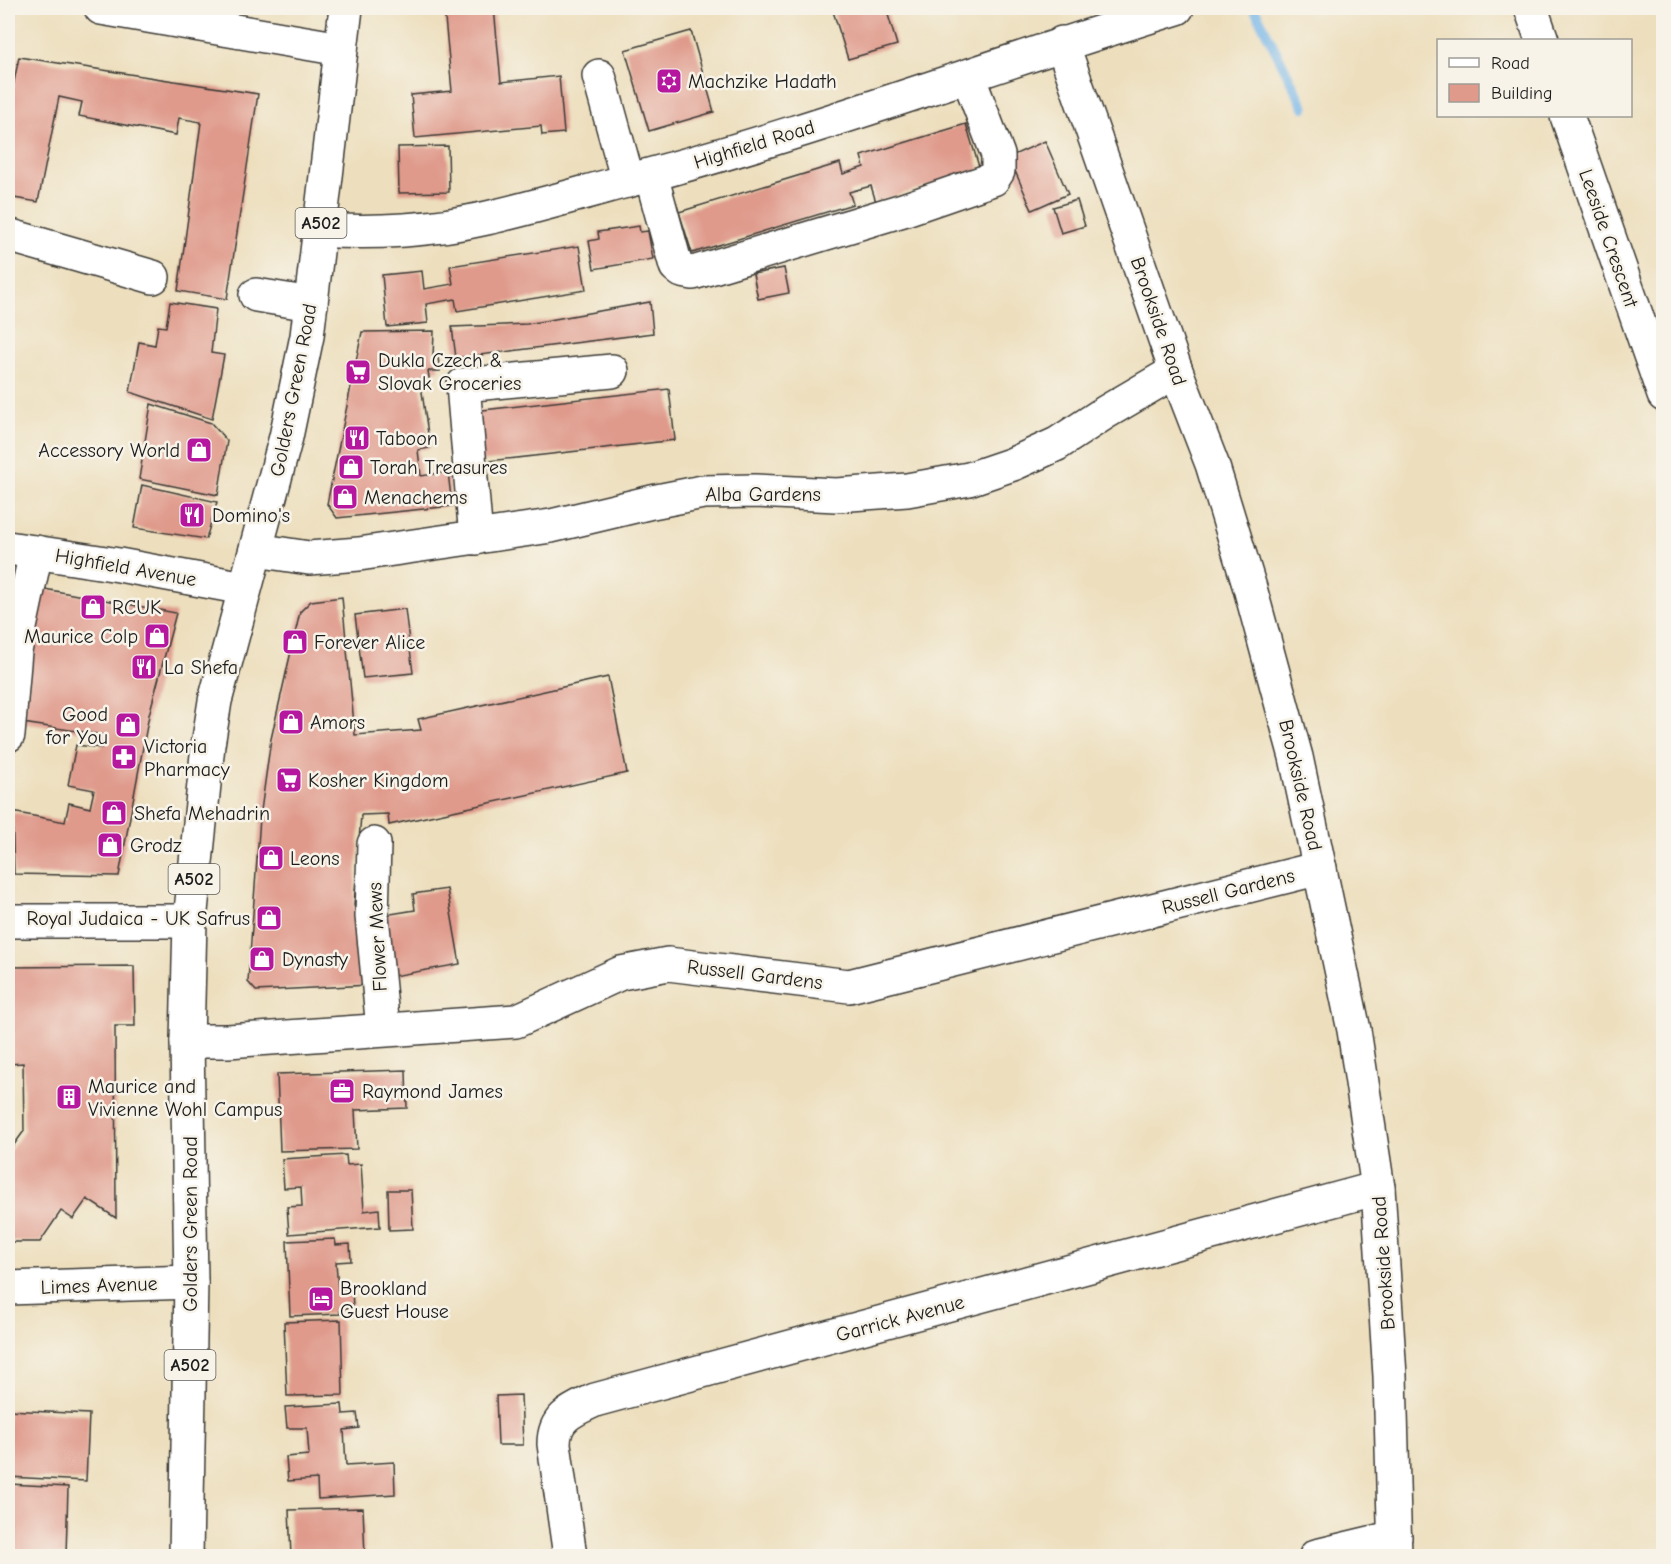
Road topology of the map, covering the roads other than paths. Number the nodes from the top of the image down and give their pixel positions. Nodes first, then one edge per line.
1 (101, 8) edge
2 (346, 8) edge
3 (1177, 8) edge
4 (1531, 8) edge
5 (1542, 39) edge
6 (1062, 43) junction
7 (341, 49) junction
8 (599, 76) dead end
9 (968, 76) junction
10 (1568, 117) edge
11 (640, 178) junction
12 (321, 230) junction
13 (8, 235) edge
14 (153, 277) dead end
15 (256, 295) dead end
16 (311, 304) junction
17 (612, 371) dead end
18 (1176, 371) junction
19 (1664, 395) edge
20 (476, 538) junction
21 (22, 550) edge
22 (256, 550) junction
23 (244, 588) junction
24 (8, 735) edge
25 (374, 844) dead end
26 (1320, 868) junction
27 (8, 921) edge
28 (190, 921) junction
29 (383, 1029) junction
30 (187, 1041) junction
31 (1378, 1188) junction
32 (192, 1282) junction
33 (8, 1288) edge
34 (1395, 1547) edge
35 (186, 1557) edge
36 (570, 1557) edge
37 (1316, 1557) edge

1 - 7 street
2 - 7 street, Golders Green Road / A502
3 - 6 street, Highfield Road
4 - 5 street
6 - 9 street, Highfield Road
6 - 18 street, Brookside Road
7 - 12 street, Golders Green Road / A502
8 - 11 street
9 - 11 street, Highfield Road
9 - 11 street
10 - 19 street, Leeside Crescent
11 - 12 street, Highfield Road
12 - 16 street, Golders Green Road / A502
13 - 14 street
15 - 16 street
16 - 22 street, Golders Green Road / A502
17 - 20 street
18 - 20 street, Alba Gardens
18 - 26 street, Brookside Road
20 - 22 street, Alba Gardens
21 - 23 street, Highfield Avenue
21 - 24 street
22 - 23 street, Golders Green Road / A502
23 - 28 street, Golders Green Road / A502
25 - 29 street, Flower Mews
26 - 29 street, Russell Gardens
26 - 31 street, Brookside Road
27 - 28 street
28 - 30 street, Golders Green Road / A502
29 - 30 street, Russell Gardens
30 - 32 street, Golders Green Road / A502
31 - 34 street, Brookside Road
31 - 36 street, Garrick Avenue
32 - 33 street, Limes Avenue
32 - 35 street, Golders Green Road / A502
34 - 37 street

